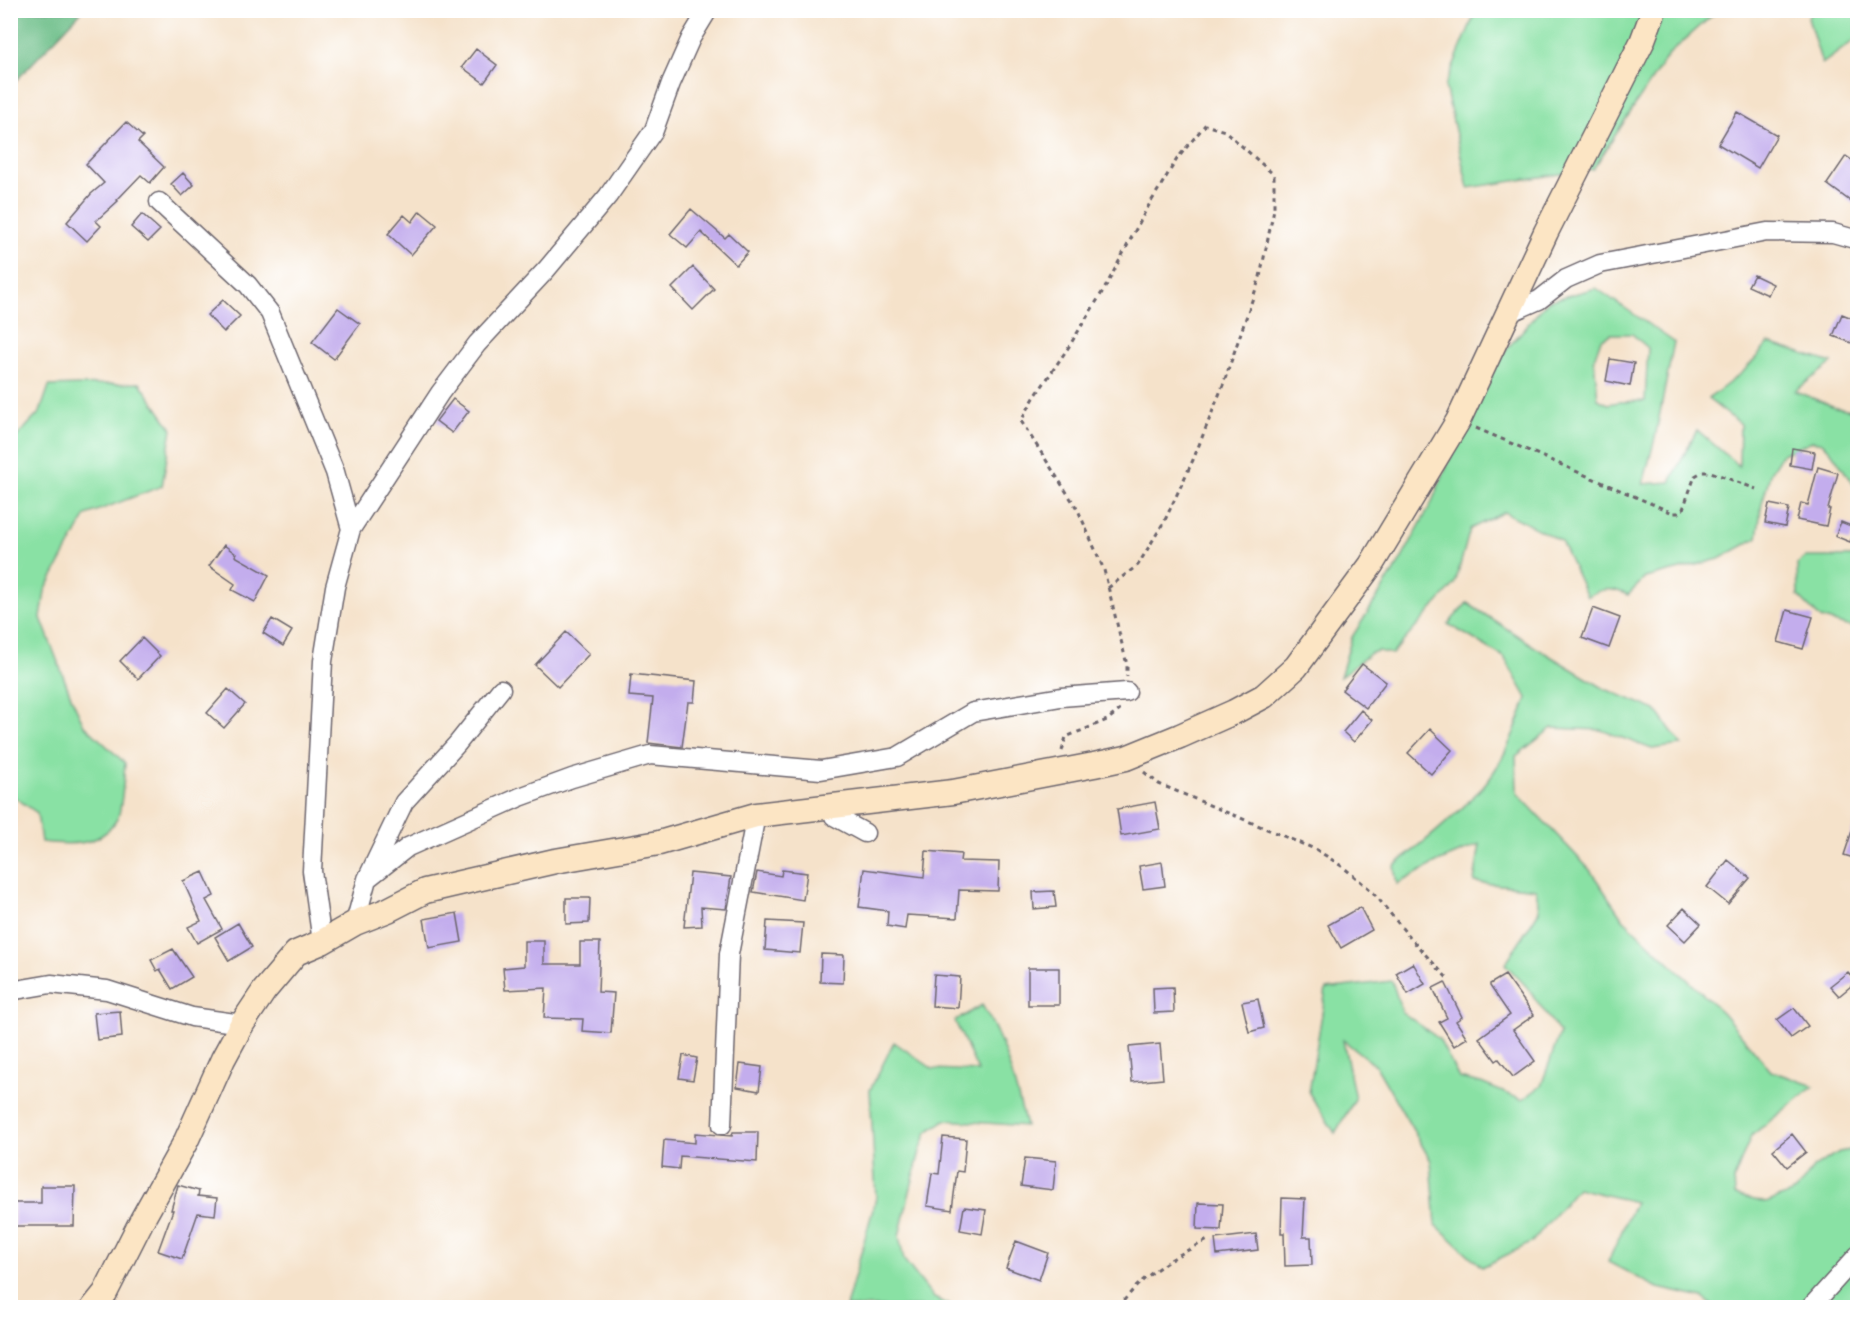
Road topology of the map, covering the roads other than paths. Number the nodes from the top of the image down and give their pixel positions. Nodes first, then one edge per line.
1 (708, 10) edge
2 (1654, 10) edge
3 (159, 202) dead end
4 (1857, 240) edge
5 (1507, 314) junction
6 (351, 528) junction
7 (501, 688) dead end
8 (1127, 692) road end
9 (834, 805) junction
10 (756, 815) junction
11 (865, 833) dead end
12 (367, 879) junction
13 (355, 922) junction
14 (322, 942) junction
15 (10, 991) edge
16 (242, 1024) junction
17 (722, 1125) dead end
18 (1857, 1256) edge
19 (93, 1308) edge
20 (1810, 1308) edge

1 - 6 street
2 - 5 main road
3 - 6 street
4 - 5 street
5 - 9 main road
6 - 14 street
7 - 12 street
8 - 12 street
9 - 10 main road
9 - 11 street
10 - 13 main road
10 - 17 street
12 - 13 street
13 - 14 main road
14 - 16 main road
15 - 16 street
16 - 19 main road
18 - 20 street

